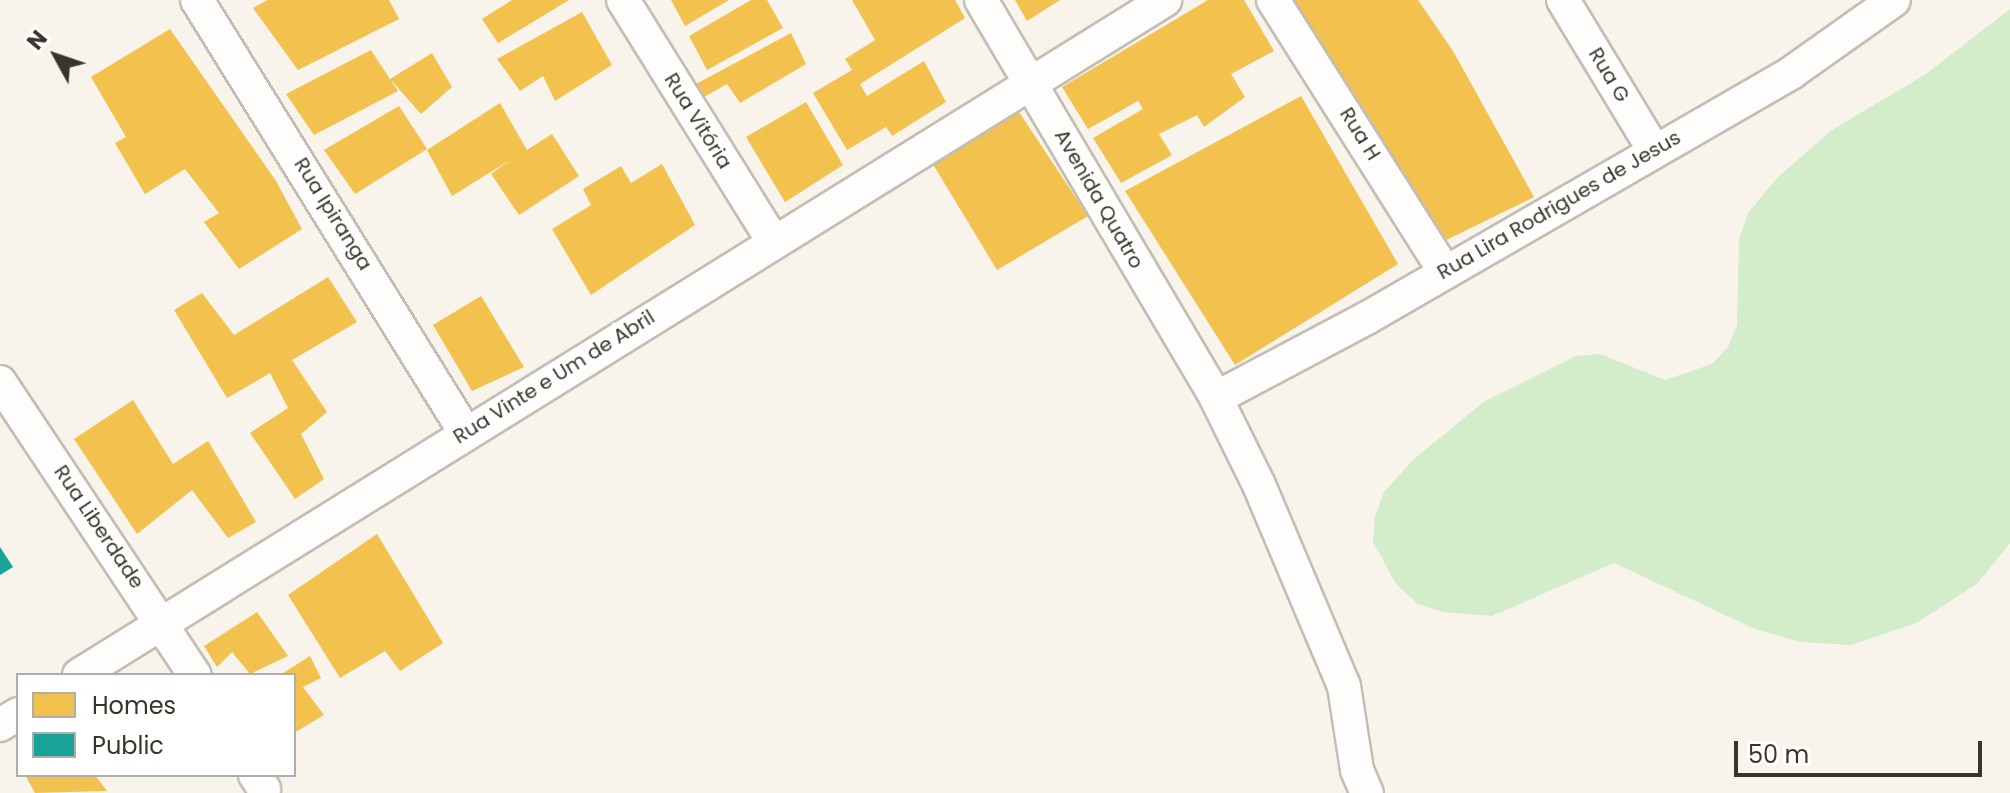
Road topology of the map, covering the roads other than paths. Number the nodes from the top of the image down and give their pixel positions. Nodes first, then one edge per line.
1 (197, 0) edge
2 (623, 0) edge
3 (981, 0) edge
4 (1165, 0) edge
5 (1273, 0) edge
6 (1563, 0) edge
7 (1894, 0) edge
8 (1861, 11) edge
9 (1029, 80) junction
10 (1654, 150) junction
11 (773, 241) junction
12 (1444, 271) junction
13 (0, 382) edge
14 (1216, 398) junction
15 (465, 432) junction
16 (163, 622) junction
17 (82, 673) edge
18 (194, 673) edge
19 (1367, 793) edge

1 - 15 street, Rua Ipiranga
2 - 11 street, Rua Vitória
3 - 9 street, Avenida Quatro
4 - 9 street, Rua Vinte e Um de Abril
5 - 12 street, Rua H
6 - 10 street, Rua G
7 - 8 street, Rua Lira Rodrigues de Jesus
8 - 10 street, Rua Lira Rodrigues de Jesus
9 - 11 street, Rua Vinte e Um de Abril
9 - 14 street, Avenida Quatro
10 - 12 street, Rua Lira Rodrigues de Jesus
11 - 15 street, Rua Vinte e Um de Abril
12 - 14 street, Rua Lira Rodrigues de Jesus
13 - 16 street, Rua Liberdade
14 - 19 street, Avenida Quatro
15 - 16 street, Rua Vinte e Um de Abril
16 - 17 street, Rua Vinte e Um de Abril
16 - 18 street, Rua Liberdade

